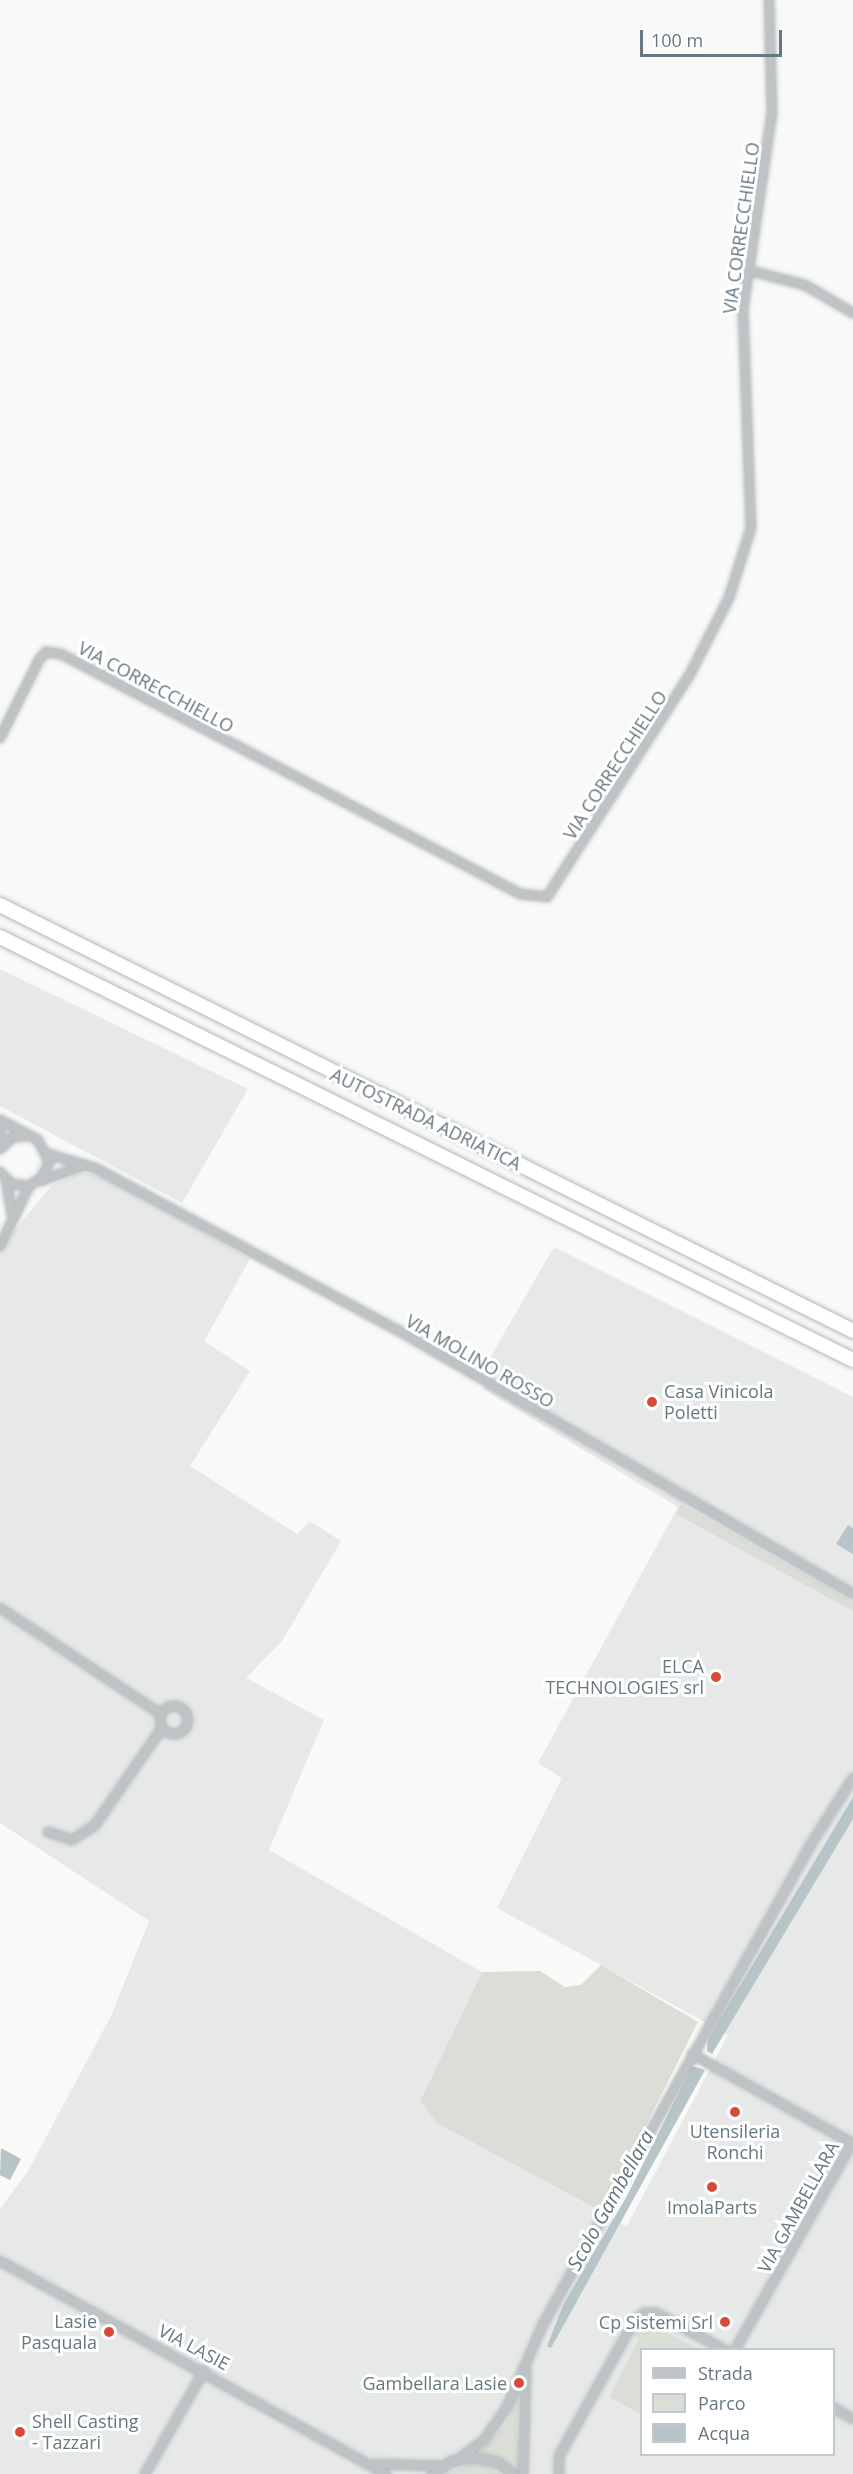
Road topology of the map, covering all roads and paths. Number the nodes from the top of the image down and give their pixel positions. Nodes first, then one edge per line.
1 (770, 0) edge
2 (751, 271) junction
3 (853, 313) edge
4 (0, 738) edge
5 (0, 905) edge
6 (0, 937) edge
7 (0, 1120) edge
8 (0, 1127) edge
9 (30, 1136) junction
10 (0, 1149) edge
11 (48, 1154) junction
12 (86, 1165) junction
13 (0, 1172) edge
14 (6, 1180) junction
15 (32, 1184) junction
16 (13, 1218) junction
17 (0, 1246) edge
18 (853, 1331) edge
19 (853, 1360) edge
20 (853, 1594) edge
21 (0, 1608) edge
22 (161, 1714) junction
23 (162, 1728) junction
24 (852, 1782) edge
25 (48, 1832) dead end
26 (692, 2054) junction
27 (0, 2261) edge
28 (723, 2348) edge
29 (736, 2348) edge
30 (527, 2365) junction
31 (204, 2371) junction
32 (835, 2409) edge
33 (853, 2419) edge
34 (460, 2458) junction
35 (373, 2464) junction
36 (442, 2466) junction
37 (145, 2474) edge
38 (386, 2474) edge
39 (432, 2474) edge
40 (513, 2474) edge
41 (523, 2474) edge
42 (559, 2474) edge

1 - 2 street, VIA CORRECCHIELLO
2 - 3 street
2 - 4 street, VIA CORRECCHIELLO
5 - 18 highway, AUTOSTRADA ADRIATICA
6 - 19 highway, AUTOSTRADA ADRIATICA
7 - 9 street
8 - 10 street
9 - 10 street
9 - 11 street
11 - 12 street, VIA MOLINO ROSSO
11 - 15 street
12 - 15 street
12 - 20 street, VIA MOLINO ROSSO
13 - 14 street
14 - 15 street
14 - 16 street
15 - 16 street
16 - 17 street
21 - 22 street
22 - 23 street
22 - 23 street
23 - 25 street
24 - 26 street
26 - 29 street, VIA GAMBELLARA
26 - 30 street
27 - 31 street, VIA LASIE
28 - 42 street
30 - 34 street
30 - 41 street
31 - 35 street, VIA LASIE
31 - 37 street
32 - 33 street
34 - 36 street, VIA LASIE
34 - 40 street, VIA LASIE
35 - 36 street, VIA LASIE
35 - 38 street, VIA LASIE
36 - 39 street, VIA LASIE

